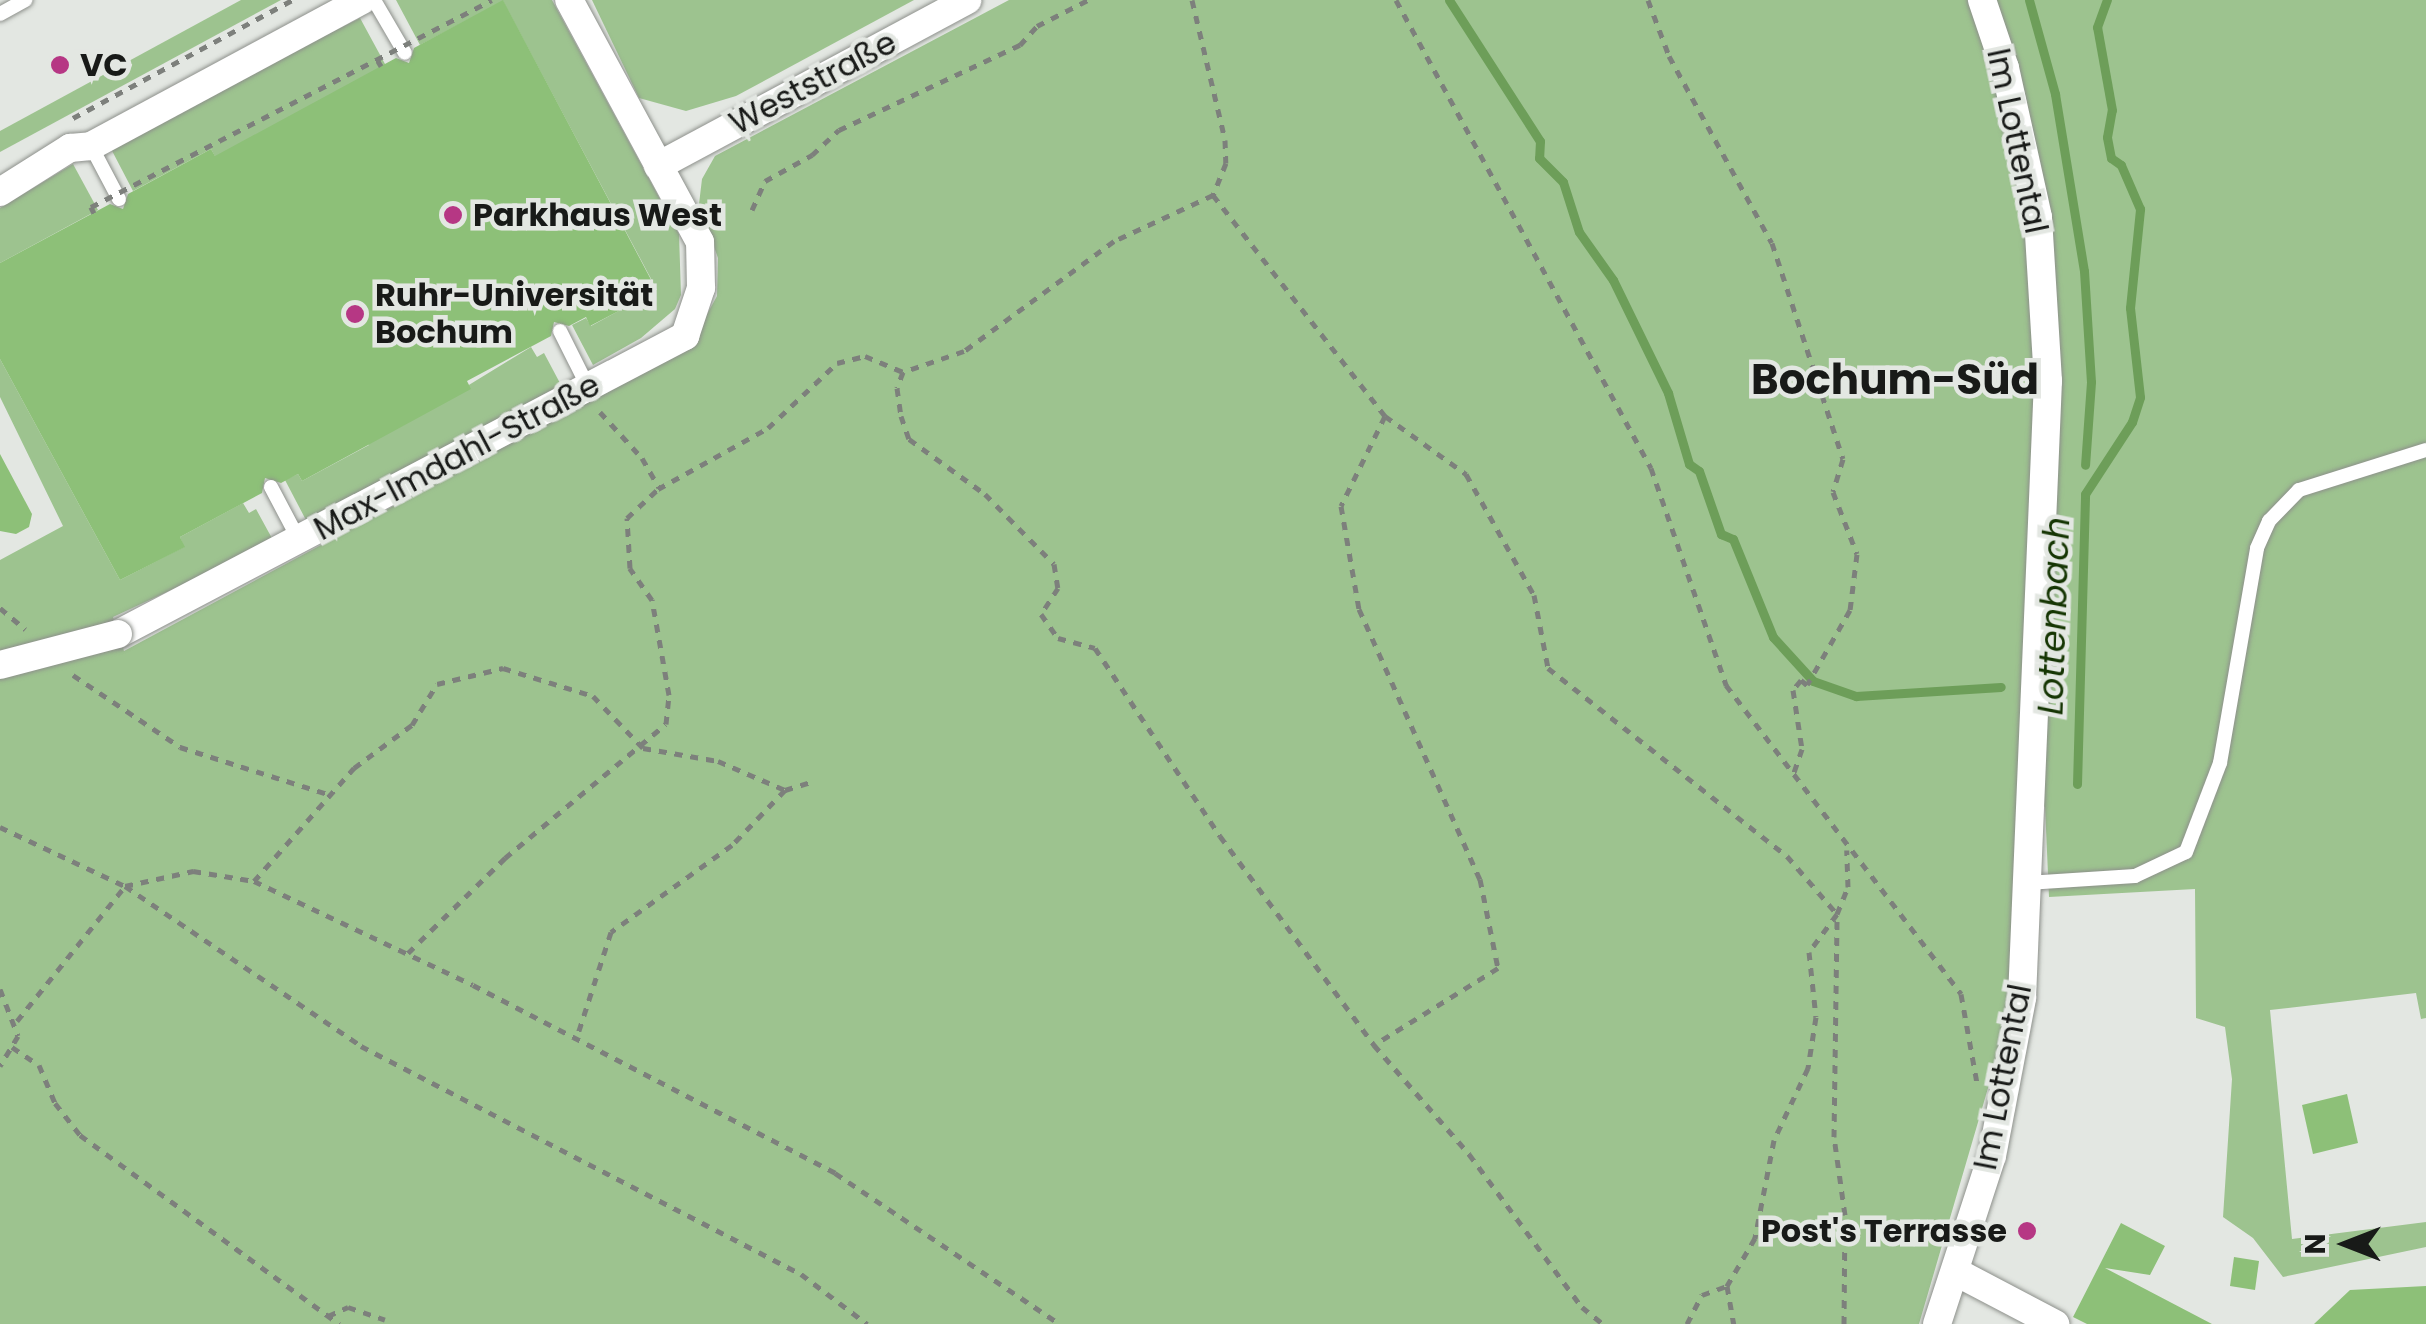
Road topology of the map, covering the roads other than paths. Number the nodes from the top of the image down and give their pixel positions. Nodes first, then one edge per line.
1 (25, 0) edge
2 (362, 0) edge
3 (374, 0) edge
4 (967, 0) edge
5 (1982, 0) edge
6 (571, 1) edge
7 (0, 14) edge
8 (405, 53) dead end
9 (91, 146) junction
10 (658, 166) junction
11 (0, 192) edge
12 (119, 199) dead end
13 (560, 331) dead end
14 (587, 388) junction
15 (2426, 450) edge
16 (272, 488) dead end
17 (299, 540) junction
18 (0, 665) edge
19 (2028, 883) junction
20 (1958, 1273) junction
21 (1937, 1324) edge
22 (2055, 1324) edge

1 - 7 lane
2 - 9 street
3 - 8 lane
4 - 10 street, Weststraße
5 - 19 street, Im Lottental
6 - 10 street, Max-Imdahl-Straße
9 - 11 street
9 - 12 lane
10 - 14 street, Max-Imdahl-Straße
13 - 14 lane
14 - 17 street, Max-Imdahl-Straße
15 - 19 lane
16 - 17 lane
17 - 18 street, Max-Imdahl-Straße, bridge
19 - 20 street, Im Lottental
20 - 21 street, Im Lottental
20 - 22 street

